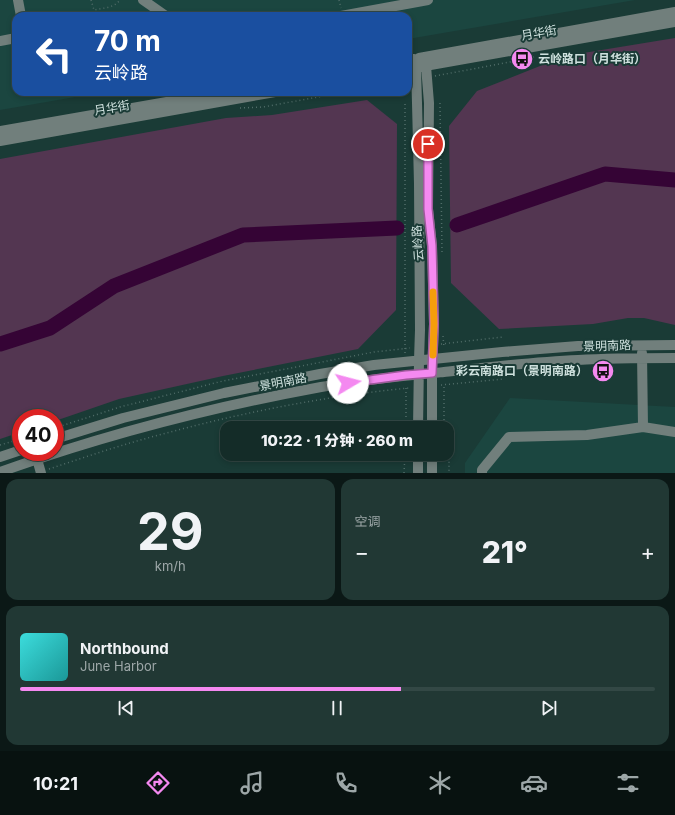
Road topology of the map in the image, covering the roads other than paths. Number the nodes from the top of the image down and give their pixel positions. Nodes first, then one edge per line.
1 (18, 0) edge
2 (143, 0) edge
3 (428, 0) edge
4 (20, 12) edge
5 (160, 12) edge
6 (364, 12) edge
7 (675, 12) edge
8 (675, 22) edge
9 (12, 39) edge
10 (0, 41) edge
11 (426, 61) junction
12 (412, 64) edge
13 (412, 79) edge
14 (201, 96) edge
15 (253, 96) edge
16 (0, 131) edge
17 (0, 141) edge
18 (642, 345) junction
19 (675, 345) edge
20 (642, 358) junction
21 (675, 358) edge
22 (432, 359) junction
23 (419, 360) junction
24 (432, 373) junction
25 (419, 374) junction
26 (418, 421) edge
27 (432, 421) edge
28 (643, 427) junction
29 (675, 432) edge
30 (64, 436) edge
31 (64, 451) edge
32 (12, 453) edge
33 (0, 457) edge
34 (31, 461) edge
35 (38, 461) edge
36 (418, 461) edge
37 (432, 461) edge
38 (0, 472) edge
39 (41, 472) edge
40 (418, 473) edge
41 (432, 473) edge
42 (482, 473) edge

1 - 4 street
2 - 5 street
3 - 6 street
7 - 11 street, 月华街
8 - 11 street, 月华街
9 - 10 street
11 - 12 street, 月华街
11 - 22 street, 云岭路
13 - 23 street, 云岭路
14 - 16 street, 月华街
15 - 17 street, 月华街
18 - 19 street, 景明南路
18 - 20 street
18 - 22 street, 景明南路
20 - 21 street, 景明南路
20 - 24 street, 景明南路
20 - 28 street
22 - 23 street, 景明南路
22 - 24 street, 云岭路
23 - 25 street, 云岭路
23 - 30 street, 景明南路
24 - 25 street, 景明南路
24 - 27 street, 云岭路
25 - 26 street, 云岭路
25 - 31 street, 景明南路
28 - 29 street
28 - 42 street
32 - 33 street
34 - 38 street, 景明南路
35 - 39 street
36 - 40 street
37 - 41 street

